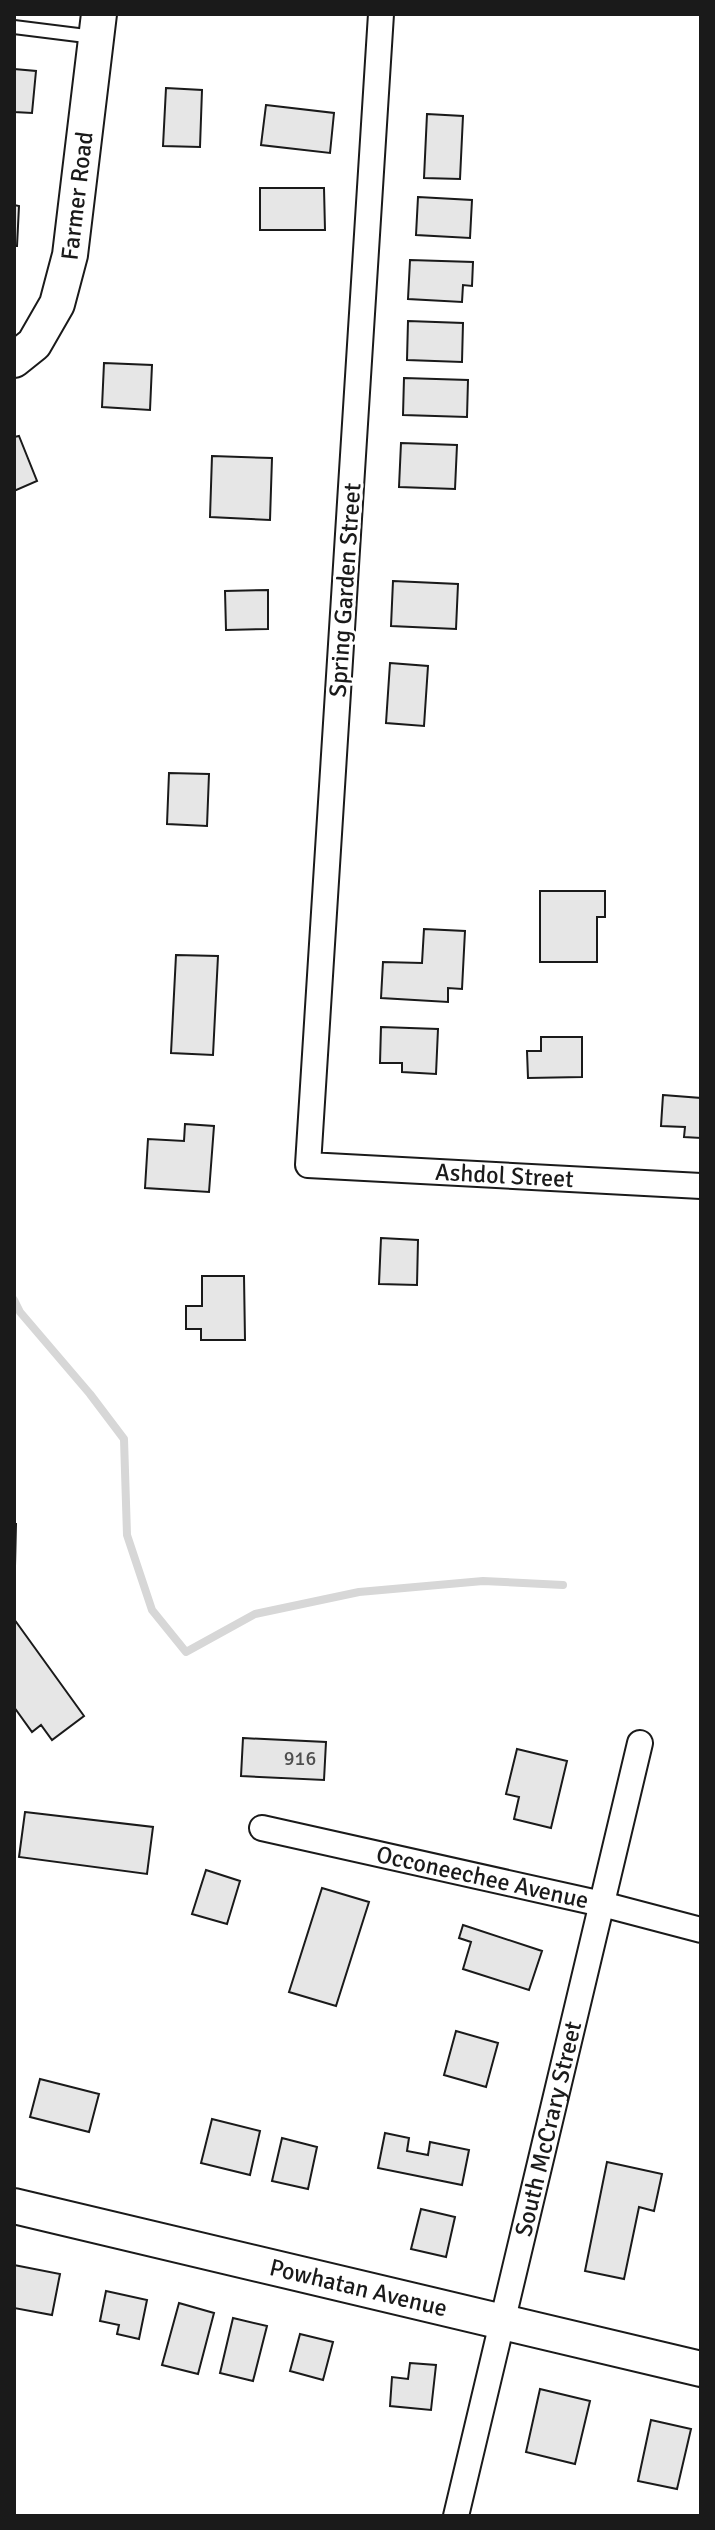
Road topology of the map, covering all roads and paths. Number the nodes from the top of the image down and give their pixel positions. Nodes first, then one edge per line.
1 (381, 14) edge
2 (97, 26) edge
3 (14, 27) edge
4 (14, 360) edge
5 (308, 1165) joint
6 (701, 1186) edge
7 (640, 1743) dead end
8 (262, 1828) dead end
9 (602, 1904) junction
10 (701, 1930) edge
11 (14, 2206) edge
12 (503, 2321) junction
13 (701, 2369) edge
14 (456, 2516) edge

1 - 5 street, Spring Garden Street
2 - 3 lane
2 - 4 street, Farmer Road
5 - 6 street, Ashdol Street
7 - 9 street, South McCrary Street
8 - 9 street, Occoneechee Avenue
9 - 10 street, Occoneechee Avenue
9 - 12 street, South McCrary Street
11 - 12 street, Powhatan Avenue
12 - 13 street, Powhatan Avenue
12 - 14 street, South McCrary Street

